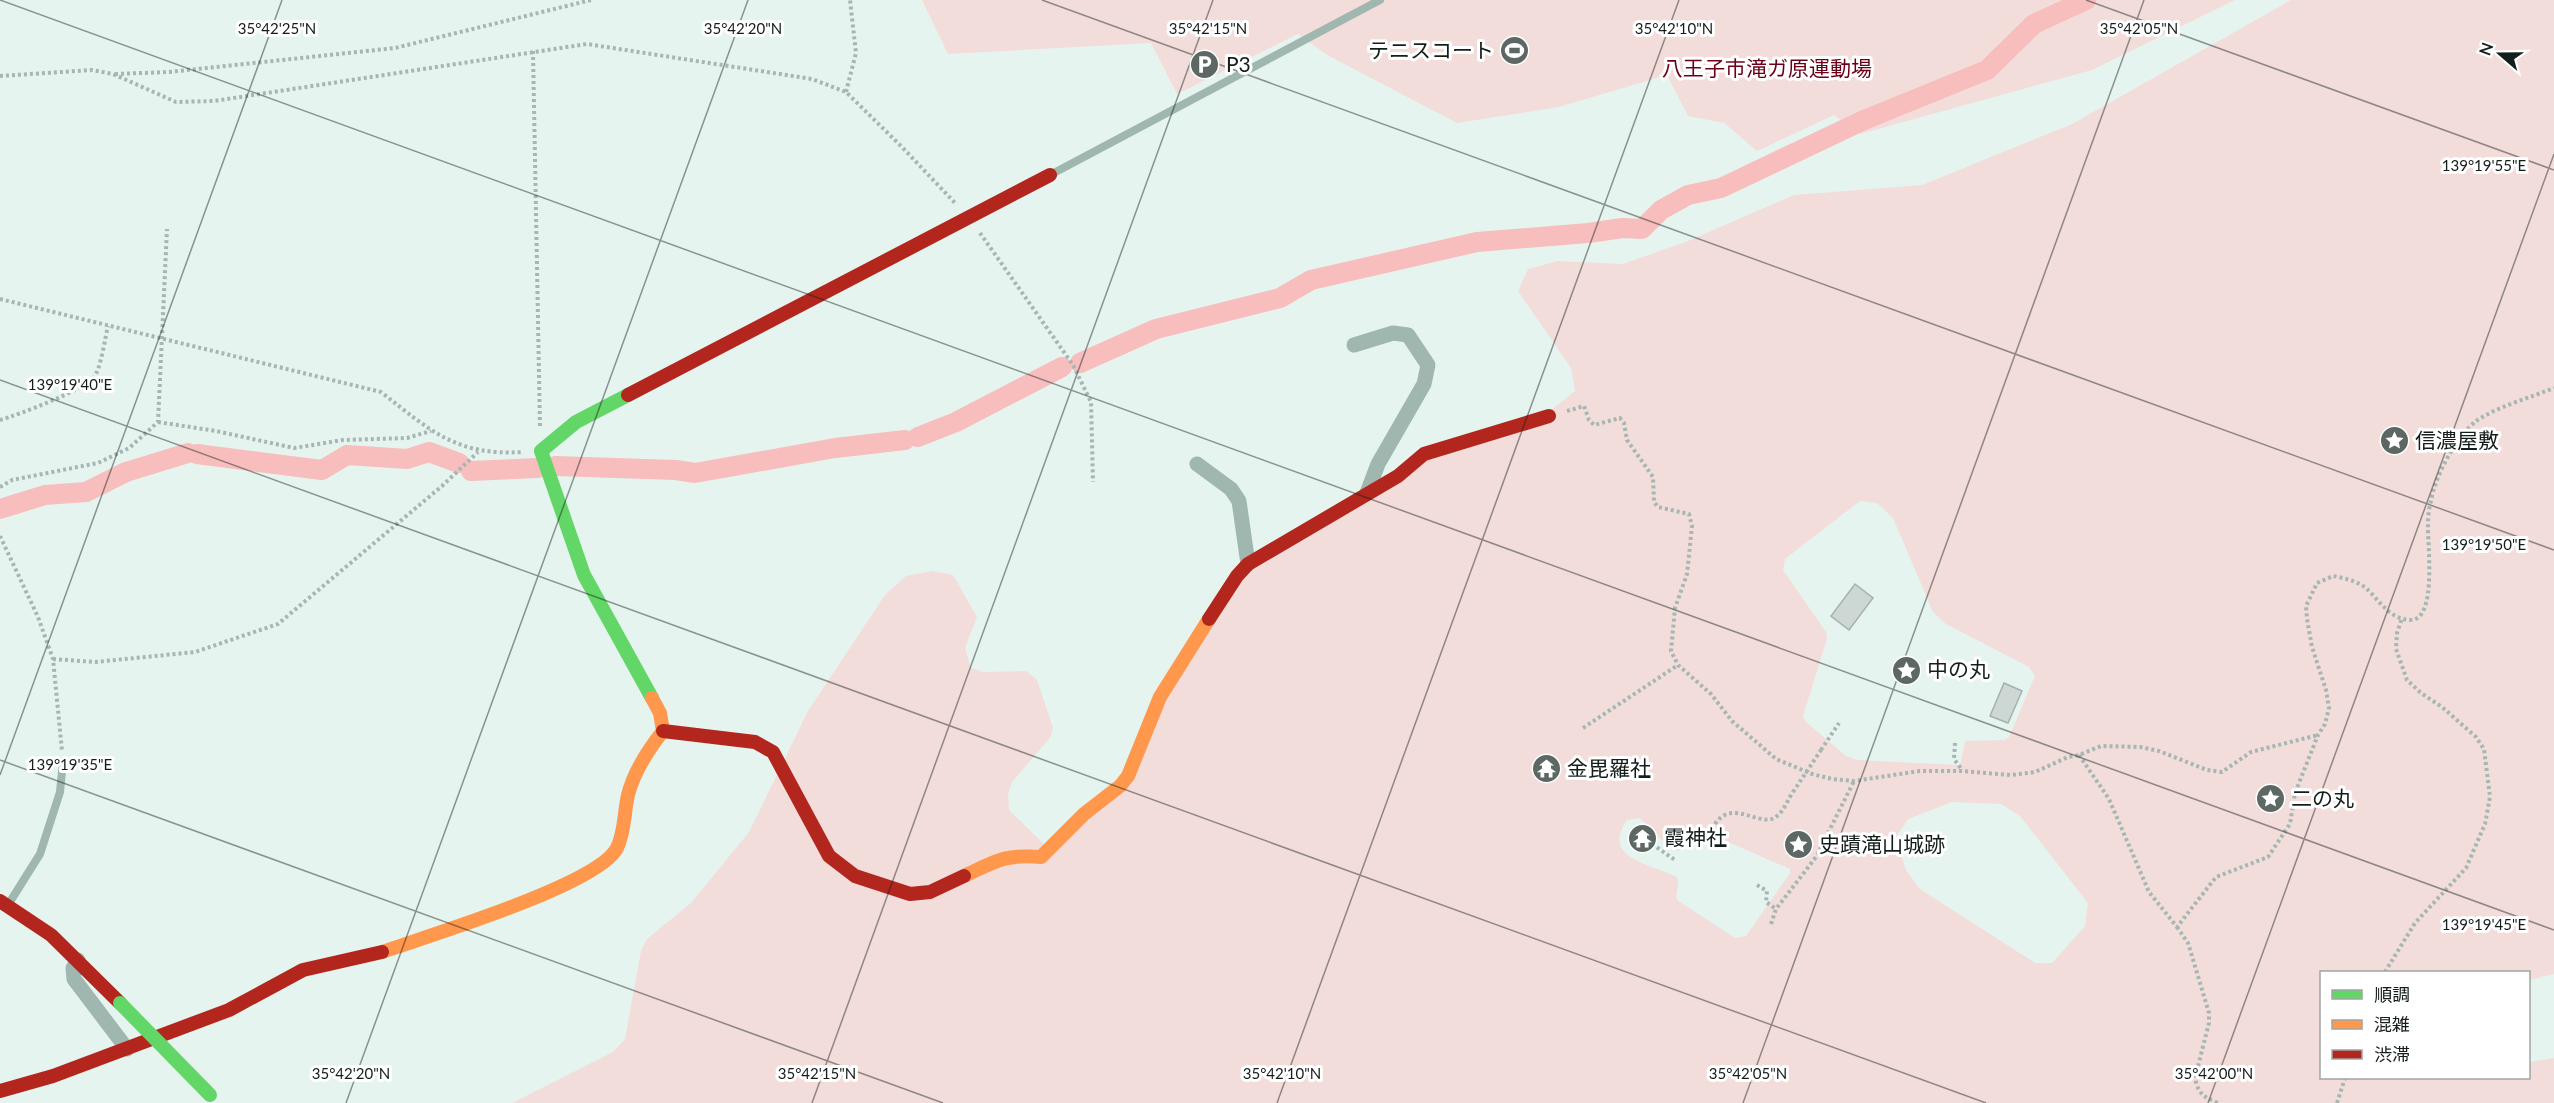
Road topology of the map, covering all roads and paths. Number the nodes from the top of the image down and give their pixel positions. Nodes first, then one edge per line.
1 (591, 0) edge
2 (850, 0) edge
3 (1380, 0) edge
4 (533, 51) junction
5 (113, 74) junction
6 (0, 76) edge
7 (846, 92) junction
8 (1050, 175) joint
9 (969, 218) junction
10 (167, 229) dead end
11 (0, 299) edge
12 (108, 326) junction
13 (162, 340) junction
14 (1354, 345) dead end
15 (2554, 388) edge
16 (1549, 416) joint
17 (0, 420) edge
18 (158, 422) junction
19 (431, 431) junction
20 (541, 451) junction
21 (478, 452) junction
22 (1197, 464) dead end
23 (1093, 482) dead end
24 (0, 487) edge
25 (1366, 493) junction
26 (0, 536) edge
27 (1248, 564) junction
28 (2403, 618) junction
29 (53, 659) junction
30 (1678, 665) junction
31 (1839, 723) dead end
32 (1583, 729) dead end
33 (663, 731) junction
34 (2318, 735) junction
35 (1955, 743) dead end
36 (2079, 756) junction
37 (63, 761) joint
38 (1962, 771) junction
39 (1854, 781) junction
40 (1715, 824) dead end
41 (1652, 844) dead end
42 (1675, 860) dead end
43 (1756, 885) dead end
44 (3, 907) edge
45 (1776, 909) junction
46 (1771, 924) dead end
47 (2176, 927) junction
48 (78, 960) junction
49 (2386, 971) edge
50 (127, 1049) junction
51 (2344, 1079) edge
52 (0, 1091) edge
53 (214, 1099) edge
54 (2218, 1103) edge
55 (2337, 1103) edge

1 - 5 path
2 - 7 path
3 - 8 lane
4 - 5 path
4 - 7 path
4 - 20 path
5 - 6 path
7 - 9 path
8 - 9 street
9 - 20 street
9 - 23 path
10 - 13 path
11 - 12 path
12 - 13 path
12 - 17 path
13 - 18 path
13 - 19 path
14 - 25 street
15 - 28 path
16 - 25 street
16 - 30 path
18 - 19 path
18 - 24 path
19 - 21 path
20 - 21 path
20 - 33 street
21 - 29 path
22 - 27 street
25 - 27 street
26 - 29 path
27 - 33 street
28 - 34 path
28 - 49 path
29 - 37 path
30 - 32 path
30 - 39 path
31 - 40 path, bridge
33 - 50 street
34 - 36 path
34 - 47 path
35 - 38 path
36 - 38 path
36 - 47 path
37 - 44 lane
38 - 39 path
39 - 45 path
41 - 42 path
43 - 45 path
44 - 48 street
45 - 46 path
47 - 54 path
48 - 50 street
48 - 53 street, bridge
50 - 52 street
51 - 55 path

